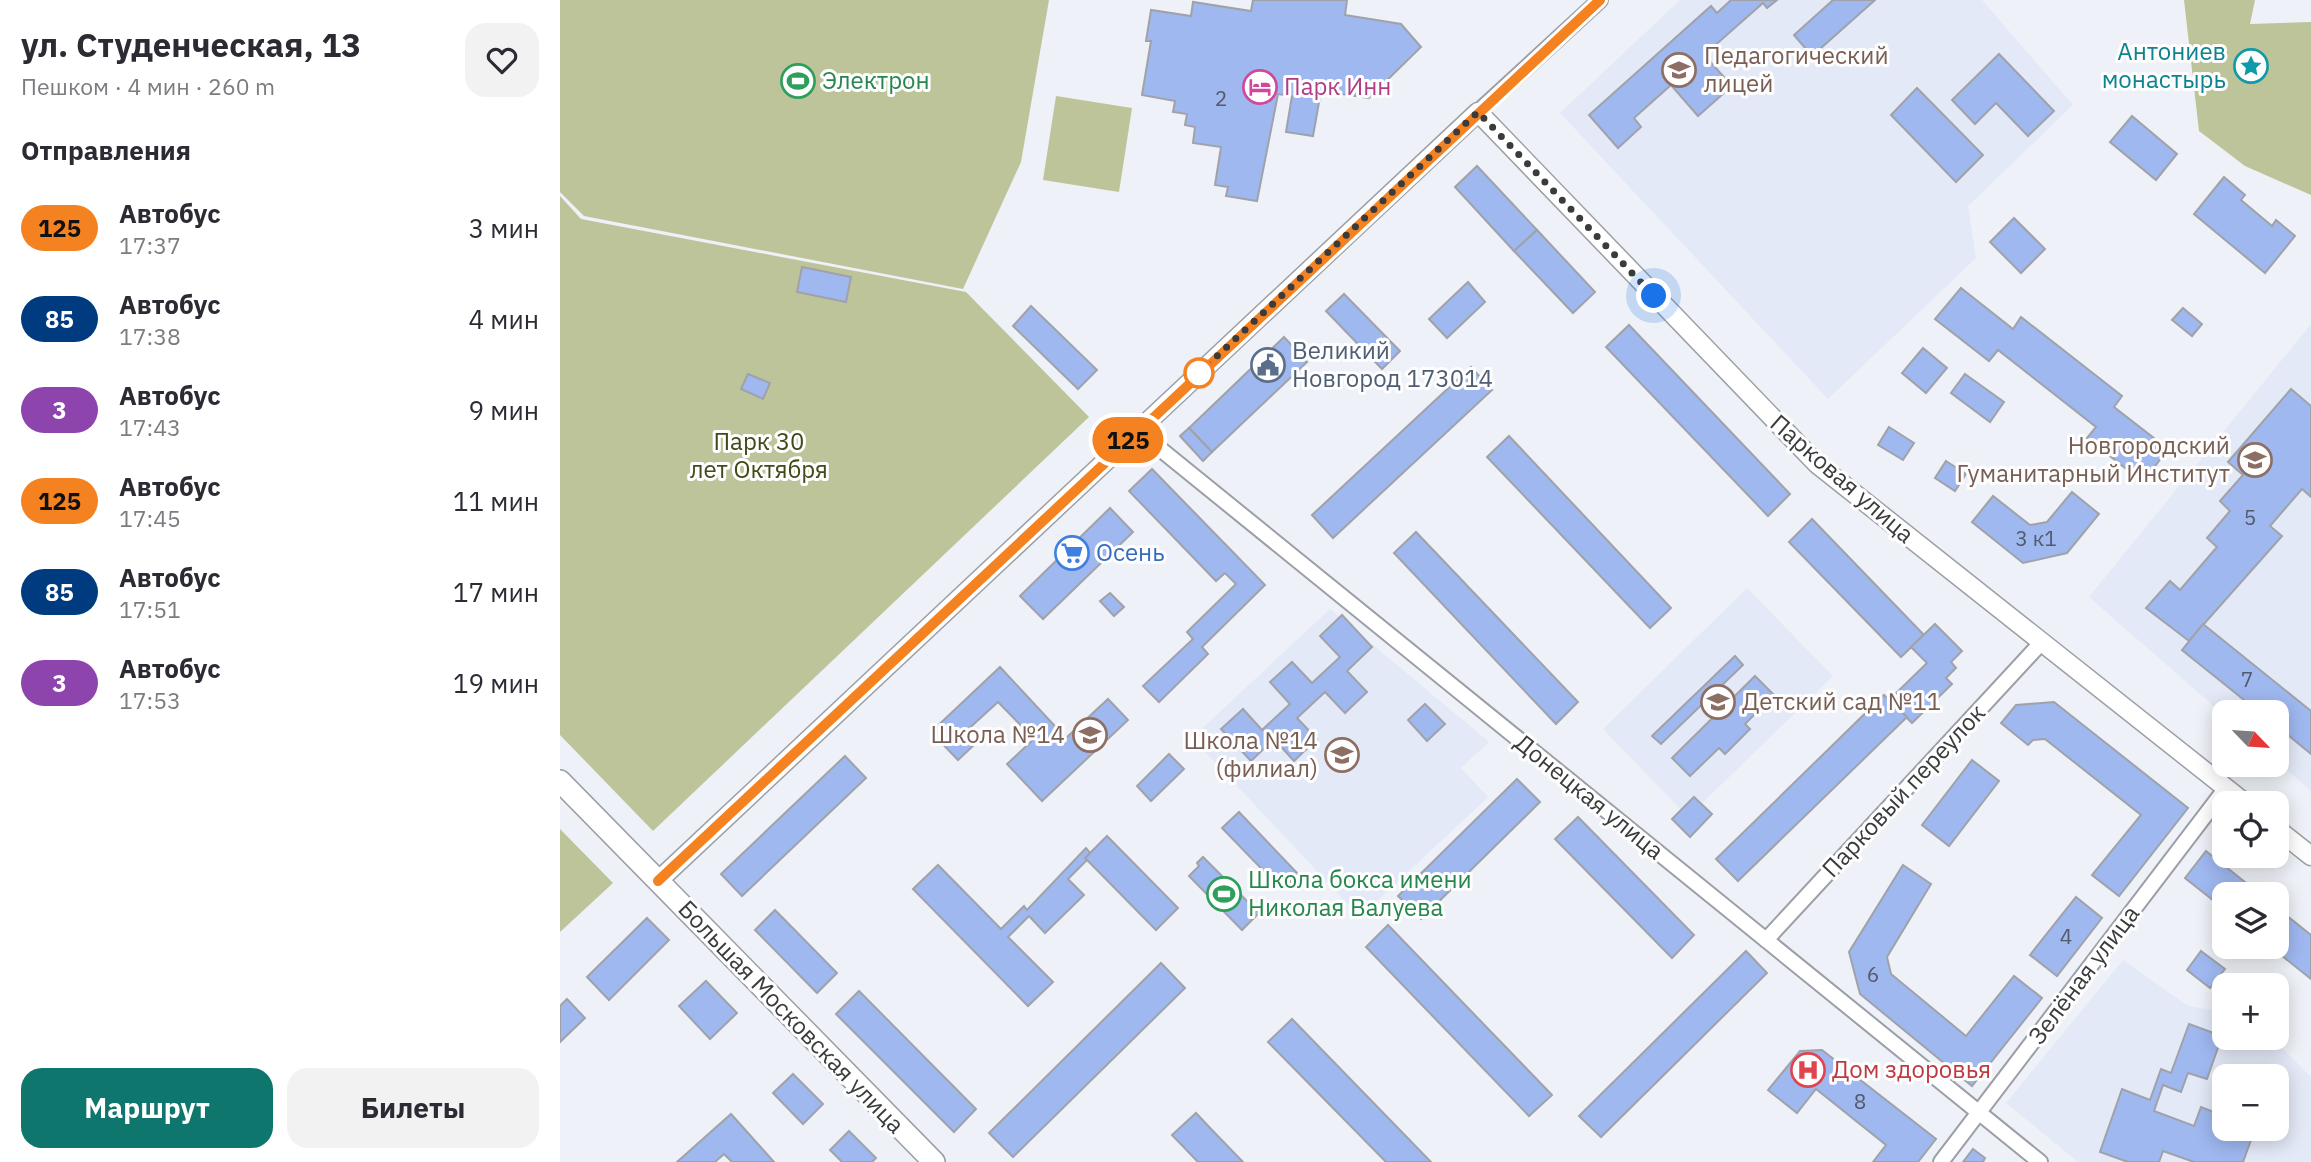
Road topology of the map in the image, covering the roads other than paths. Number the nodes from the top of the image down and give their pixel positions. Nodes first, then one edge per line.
1 (1600, 0) edge
2 (1478, 112) junction
3 (1138, 431) junction
4 (2041, 643) junction
5 (560, 781) edge
6 (2226, 788) junction
7 (2230, 791) edge
8 (2289, 839) edge
9 (2311, 856) edge
10 (658, 881) junction
11 (1766, 940) junction
12 (1979, 1113) junction
13 (934, 1162) edge
14 (1941, 1162) edge
15 (2040, 1162) edge

1 - 2 street
2 - 3 street
2 - 4 street, Парковая улица
3 - 10 street
3 - 11 street, Донецкая улица
4 - 6 street, Парковая улица
4 - 11 street, Парковый переулок
5 - 10 main road, Большая Московская улица
6 - 7 street, Парковая улица
6 - 12 street, Зелёная улица
8 - 9 street
10 - 13 main road, Большая Московская улица
11 - 12 street, Донецкая улица
12 - 14 street, Зелёная улица
12 - 15 street, Донецкая улица

